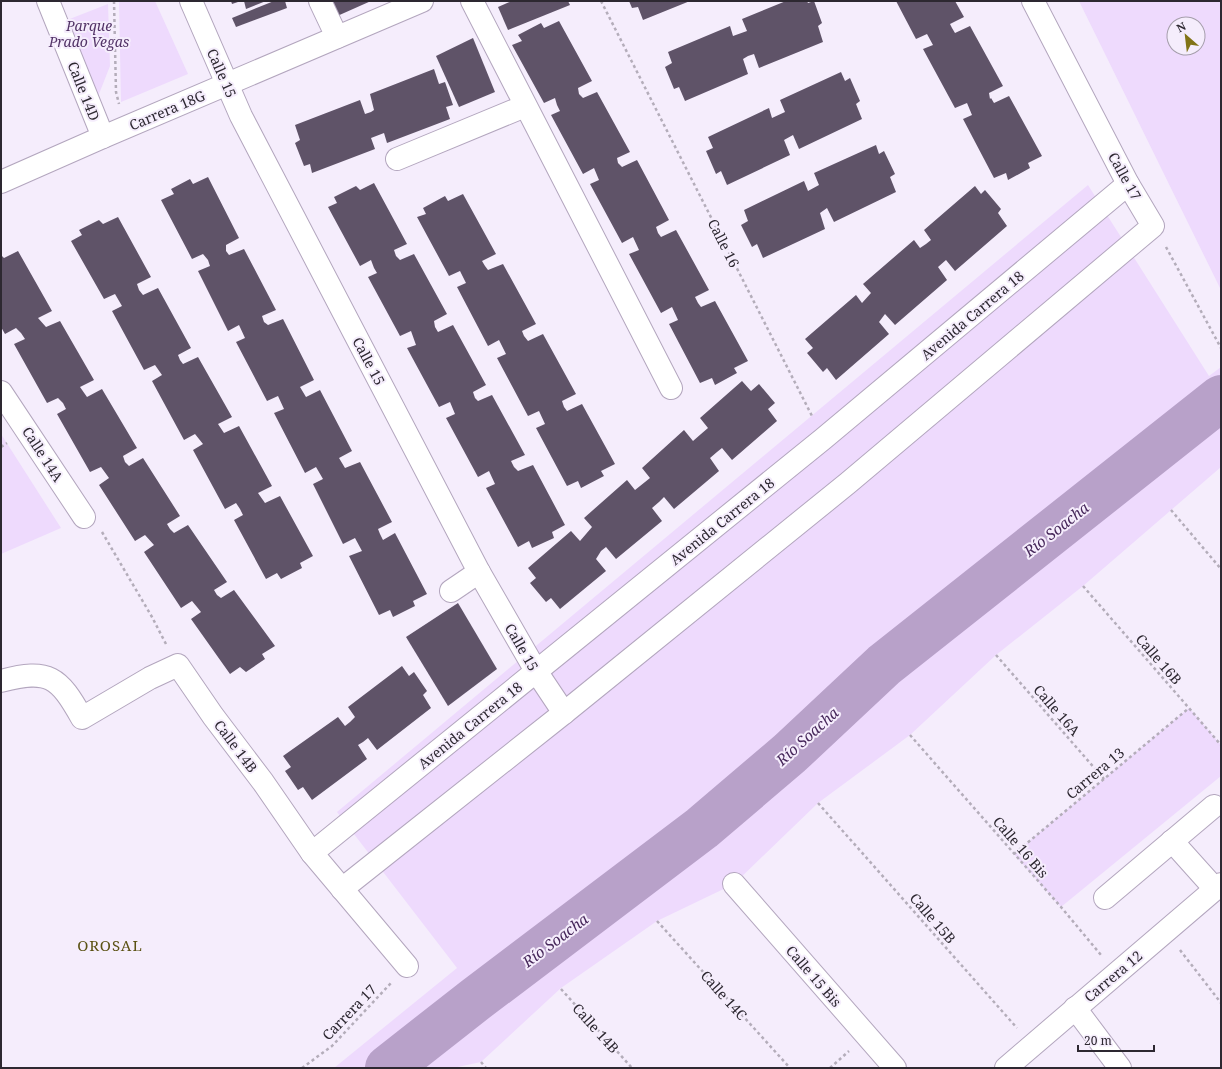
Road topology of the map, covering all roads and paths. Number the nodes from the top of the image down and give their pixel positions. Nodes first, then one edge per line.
1 (48, 1) edge
2 (114, 1) edge
3 (191, 1) edge
4 (320, 1) edge
5 (422, 1) edge
6 (472, 1) edge
7 (602, 1) edge
8 (1033, 1) edge
9 (337, 37) junction
10 (227, 84) junction
11 (526, 106) junction
12 (124, 128) junction
13 (102, 137) junction
14 (397, 159) dead end
15 (3, 175) edge
16 (1128, 184) junction
17 (1153, 226) junction
18 (1221, 348) edge
19 (671, 388) dead end
20 (1, 392) edge
21 (823, 439) junction
22 (1171, 510) dead end
23 (84, 518) joint
24 (1221, 569) edge
25 (479, 572) junction
26 (1083, 586) dead end
27 (451, 591) dead end
28 (996, 655) dead end
29 (178, 665) junction
30 (536, 671) junction
31 (1, 681) edge
32 (1189, 708) junction
33 (564, 713) junction
34 (910, 735) dead end
35 (1221, 745) edge
36 (1104, 779) junction
37 (818, 803) dead end
38 (1214, 806) dead end
39 (1172, 841) junction
40 (312, 853) junction
41 (1014, 854) junction
42 (734, 884) dead end
43 (1218, 886) edge
44 (342, 889) junction
45 (1105, 898) dead end
46 (657, 921) dead end
47 (1166, 931) junction
48 (407, 966) joint
49 (1116, 973) junction
50 (561, 988) dead end
51 (1221, 1003) edge
52 (1075, 1008) junction
53 (1032, 1046) junction
54 (481, 1062) dead end
55 (302, 1068) edge
56 (486, 1068) edge
57 (632, 1068) edge
58 (790, 1068) edge
59 (895, 1068) edge
60 (1006, 1068) edge
61 (1120, 1068) edge

1 - 13 street, Calle 14D
2 - 12 path
3 - 10 street, Calle 15
4 - 9 street
5 - 9 street, Carrera 18G
6 - 11 street
7 - 21 path, Calle 16
8 - 16 street, Calle 17
9 - 10 street, Carrera 18G
10 - 12 street, Carrera 18G
10 - 25 street, Calle 15
11 - 14 street
11 - 19 street
12 - 13 street, Carrera 18G
13 - 15 street, Carrera 18G
16 - 17 street, Calle 17
16 - 21 street, Avenida Carrera 18
17 - 18 path
17 - 33 street
20 - 23 street, Calle 14A
21 - 30 street, Avenida Carrera 18
22 - 24 path
23 - 29 path
25 - 27 street
25 - 30 street, Calle 15
26 - 32 path, Calle 16B
28 - 36 path, Calle 16A
29 - 31 street
29 - 40 street, Calle 14B
30 - 33 street, Calle 15
30 - 40 street, Avenida Carrera 18
32 - 35 path, Calle 16B
32 - 36 path, Carrera 13
33 - 44 street
34 - 41 path, Calle 16 Bis
36 - 41 path, Carrera 13
37 - 53 path, Calle 15B
38 - 39 street
39 - 43 street
39 - 45 street
40 - 44 street, Calle 14B
41 - 49 path, Calle 16 Bis
42 - 59 street, Calle 15 Bis
43 - 47 street, Carrera 12
44 - 48 street, Calle 14B
46 - 58 path, Calle 14C
47 - 49 street, Carrera 12
47 - 51 path
48 - 55 path, Carrera 17
49 - 52 street, Carrera 12
50 - 57 path, Calle 14B
52 - 53 street, Carrera 12
52 - 61 street
53 - 60 street, Carrera 12
54 - 56 path

